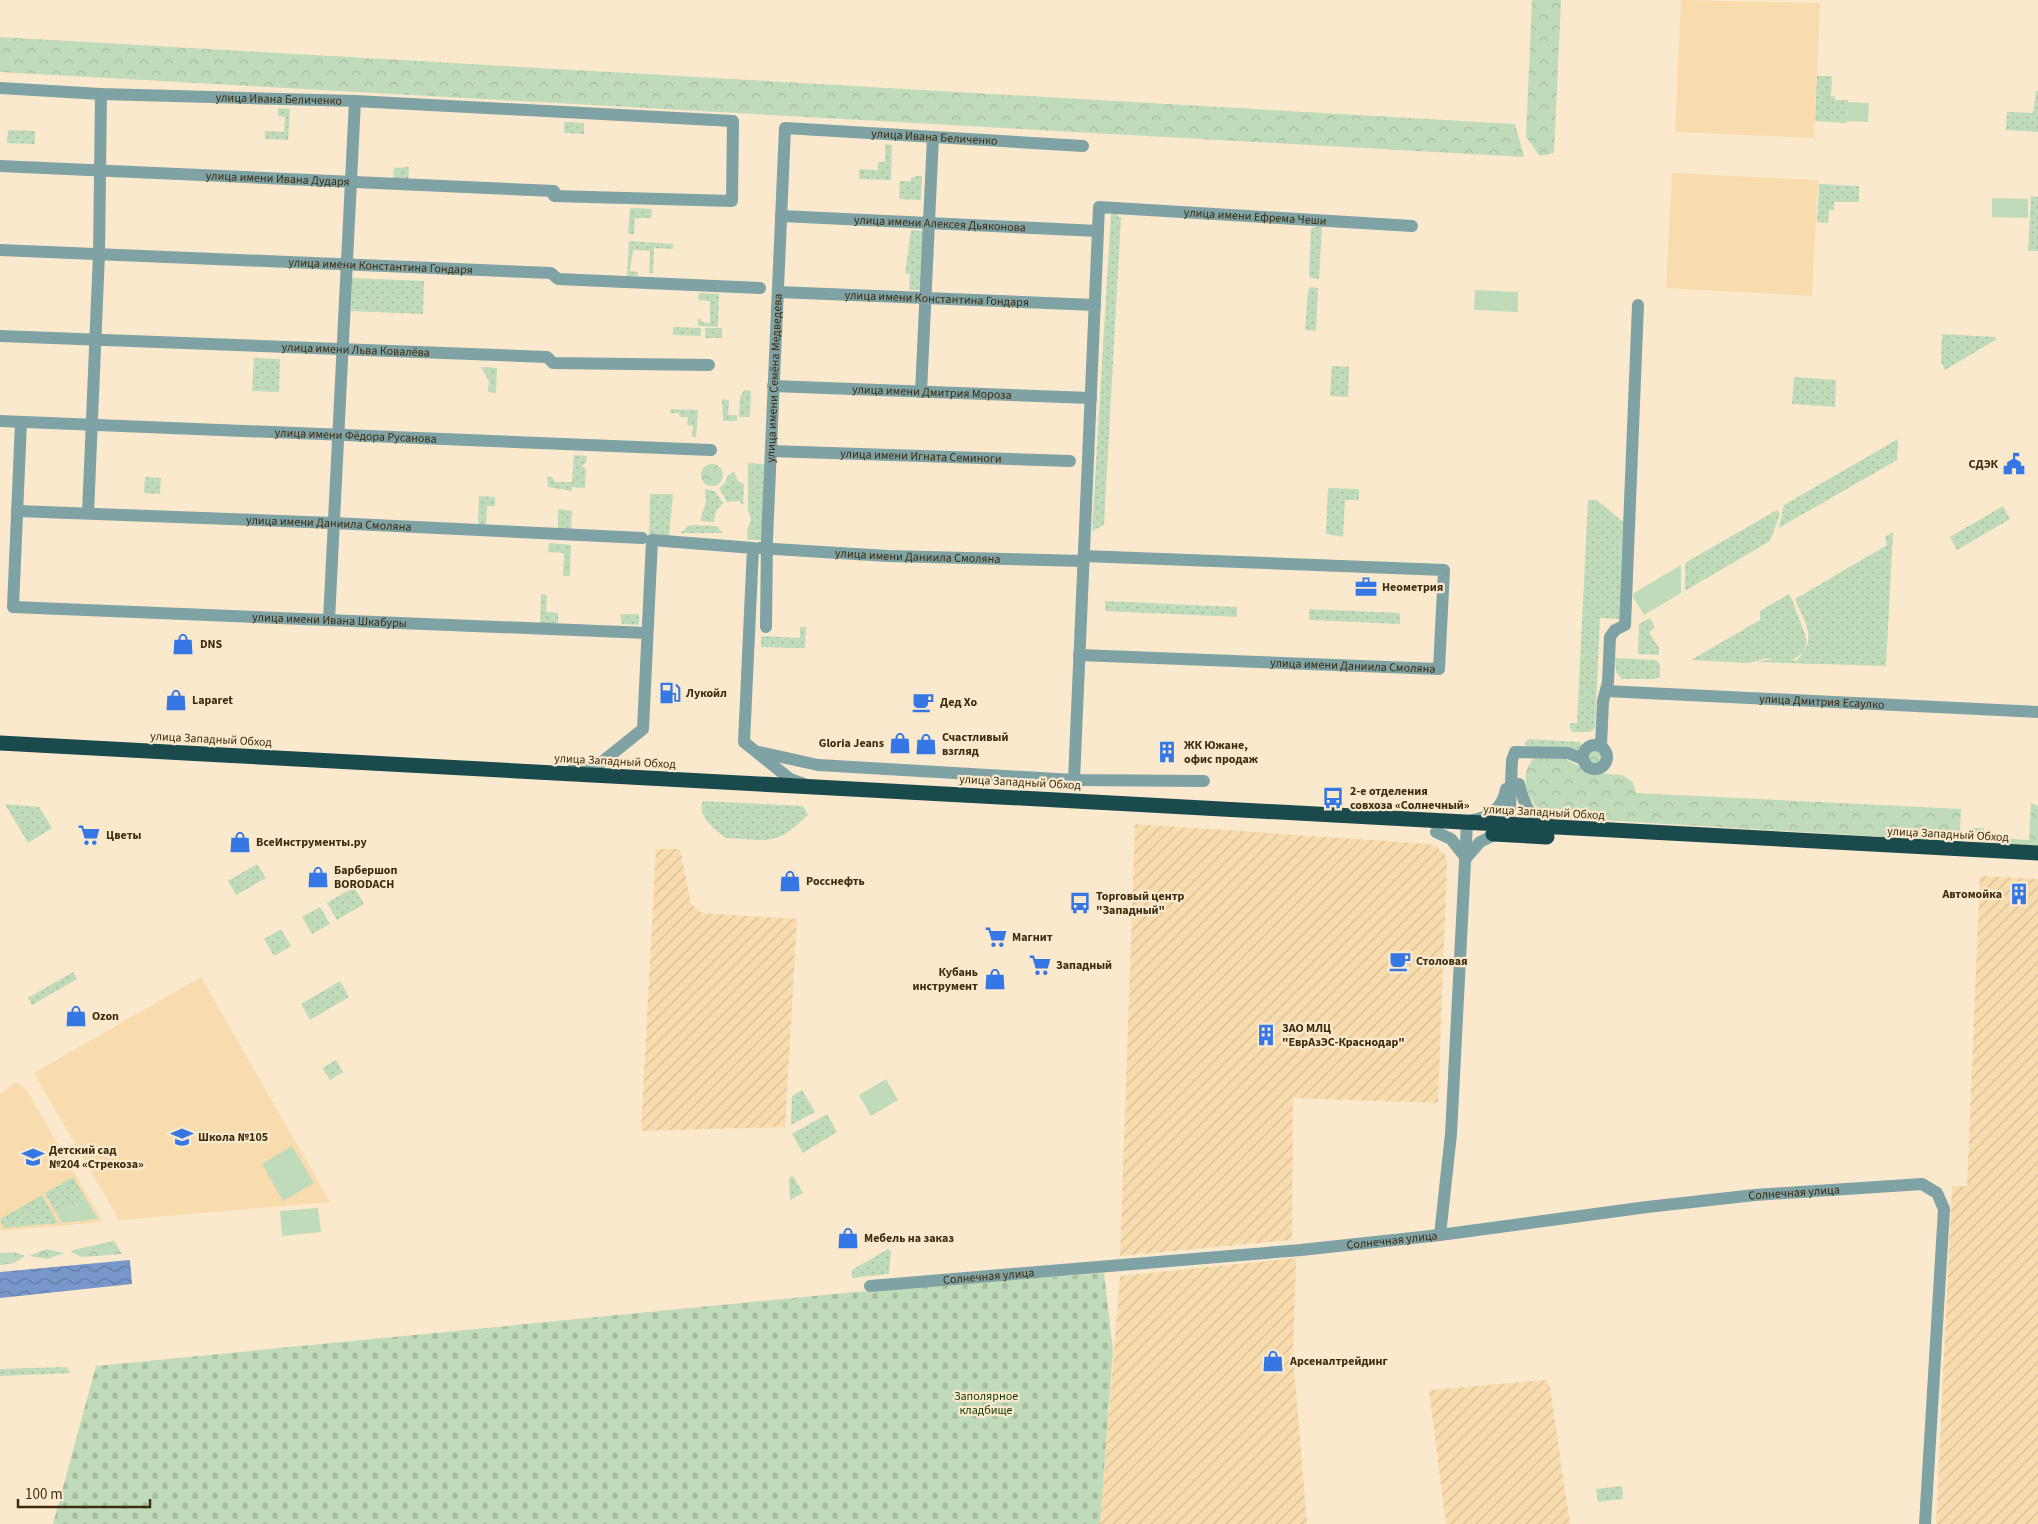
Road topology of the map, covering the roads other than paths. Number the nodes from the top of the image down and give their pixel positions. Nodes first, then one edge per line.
1 (0, 88) edge
2 (101, 94) junction
3 (355, 101) junction
4 (785, 128) joint
5 (933, 137) junction
6 (1082, 146) dead end
7 (0, 166) edge
8 (100, 171) junction
9 (351, 180) junction
10 (554, 193) joint
11 (781, 216) junction
12 (930, 222) junction
13 (1412, 226) dead end
14 (1098, 231) junction
15 (0, 250) edge
16 (99, 254) junction
17 (346, 265) junction
18 (760, 288) dead end
19 (778, 292) junction
20 (926, 298) junction
21 (1095, 305) junction
22 (1638, 305) dead end
23 (0, 336) edge
24 (95, 339) junction
25 (342, 349) junction
26 (709, 365) dead end
27 (774, 386) junction
28 (921, 392) junction
29 (1090, 398) junction
30 (0, 421) edge
31 (21, 422) junction
32 (91, 424) junction
33 (338, 436) junction
34 (711, 450) dead end
35 (771, 451) junction
36 (1070, 462) dead end
37 (17, 512) junction
38 (88, 514) junction
39 (333, 523) junction
40 (642, 538) dead end
41 (753, 548) junction
42 (767, 548) junction
43 (1083, 559) junction
44 (329, 620) junction
45 (766, 628) dead end
46 (647, 633) junction
47 (1079, 655) junction
48 (1606, 691) junction
49 (2038, 712) edge
50 (0, 743) edge
51 (1601, 746) junction
52 (0, 751) edge
53 (757, 751) junction
54 (1516, 756) junction
55 (1583, 759) junction
56 (525, 771) junction
57 (1074, 780) junction
58 (1204, 781) dead end
59 (1519, 784) junction
60 (835, 788) junction
61 (1464, 827) junction
62 (1564, 828) junction
63 (1509, 831) junction
64 (1436, 832) junction
65 (2038, 853) edge
66 (1466, 858) junction
67 (2038, 862) edge
68 (1440, 1235) junction
69 (870, 1286) dead end
70 (1925, 1524) edge

1 - 2 street, улица Ивана Беличенко
2 - 3 street, улица Ивана Беличенко
2 - 8 street
3 - 9 street
3 - 10 street, улица Ивана Беличенко
4 - 5 street, улица Ивана Беличенко
4 - 11 street, улица имени Семёна Медведева
5 - 6 street, улица Ивана Беличенко
5 - 12 street
7 - 8 street, улица имени Ивана Дударя
8 - 9 street, улица имени Ивана Дударя
8 - 16 street
9 - 10 street, улица имени Ивана Дударя
9 - 17 street
11 - 12 street, улица имени Алексея Дьяконова
11 - 19 street, улица имени Семёна Медведева
12 - 14 street, улица имени Алексея Дьяконова
12 - 20 street
13 - 14 street, улица имени Ефрема Чеши
14 - 21 street
15 - 16 street, улица имени Константина Гондаря
16 - 17 street, улица имени Константина Гондаря
16 - 24 street
17 - 18 street, улица имени Константина Гондаря
17 - 25 street
19 - 20 street, улица имени Константина Гондаря
19 - 27 street, улица имени Семёна Медведева
20 - 21 street, улица имени Константина Гондаря
20 - 28 street
21 - 29 street
22 - 48 street
23 - 24 street, улица имени Льва Ковалёва
24 - 25 street, улица имени Льва Ковалёва
24 - 32 street
25 - 26 street, улица имени Льва Ковалёва
25 - 33 street
27 - 28 street, улица имени Дмитрия Мороза
27 - 35 street, улица имени Семёна Медведева
28 - 29 street, улица имени Дмитрия Мороза
29 - 43 street
30 - 31 street, улица имени Фёдора Русанова
31 - 32 street, улица имени Фёдора Русанова
31 - 37 street
32 - 33 street, улица имени Фёдора Русанова
32 - 38 street
33 - 34 street, улица имени Фёдора Русанова
33 - 39 street
35 - 36 street, улица имени Игната Семиноги
35 - 42 street, улица имени Семёна Медведева
37 - 38 street, улица имени Даниила Смоляна
37 - 44 street, улица имени Ивана Шкабуры
38 - 39 street, улица имени Даниила Смоляна
39 - 40 street, улица имени Даниила Смоляна
39 - 44 street
41 - 42 street, улица имени Даниила Смоляна
41 - 46 street, улица имени Даниила Смоляна
41 - 53 street
42 - 43 street, улица имени Даниила Смоляна
42 - 45 street, улица имени Семёна Медведева
43 - 47 street
43 - 47 street, улица имени Даниила Смоляна
44 - 46 street, улица имени Ивана Шкабуры
46 - 56 street
47 - 57 street
48 - 49 street, улица Дмитрия Есаулко
48 - 51 street
50 - 56 highway, улица Западный Обход
51 - 55 street
51 - 55 street
52 - 64 highway, улица Западный Обход
53 - 57 street
53 - 60 street
54 - 55 street
54 - 59 street
54 - 61 street
54 - 63 street
56 - 60 highway, улица Западный Обход
57 - 58 street
59 - 62 street
59 - 63 street
60 - 61 highway, улица Западный Обход
61 - 63 highway, улица Западный Обход
61 - 64 highway, улица Западный Обход
61 - 66 street
62 - 63 highway, улица Западный Обход
62 - 65 highway, улица Западный Обход
63 - 66 street
63 - 67 highway, улица Западный Обход
64 - 66 street
66 - 68 street
68 - 69 street, Солнечная улица
68 - 70 street, Солнечная улица

